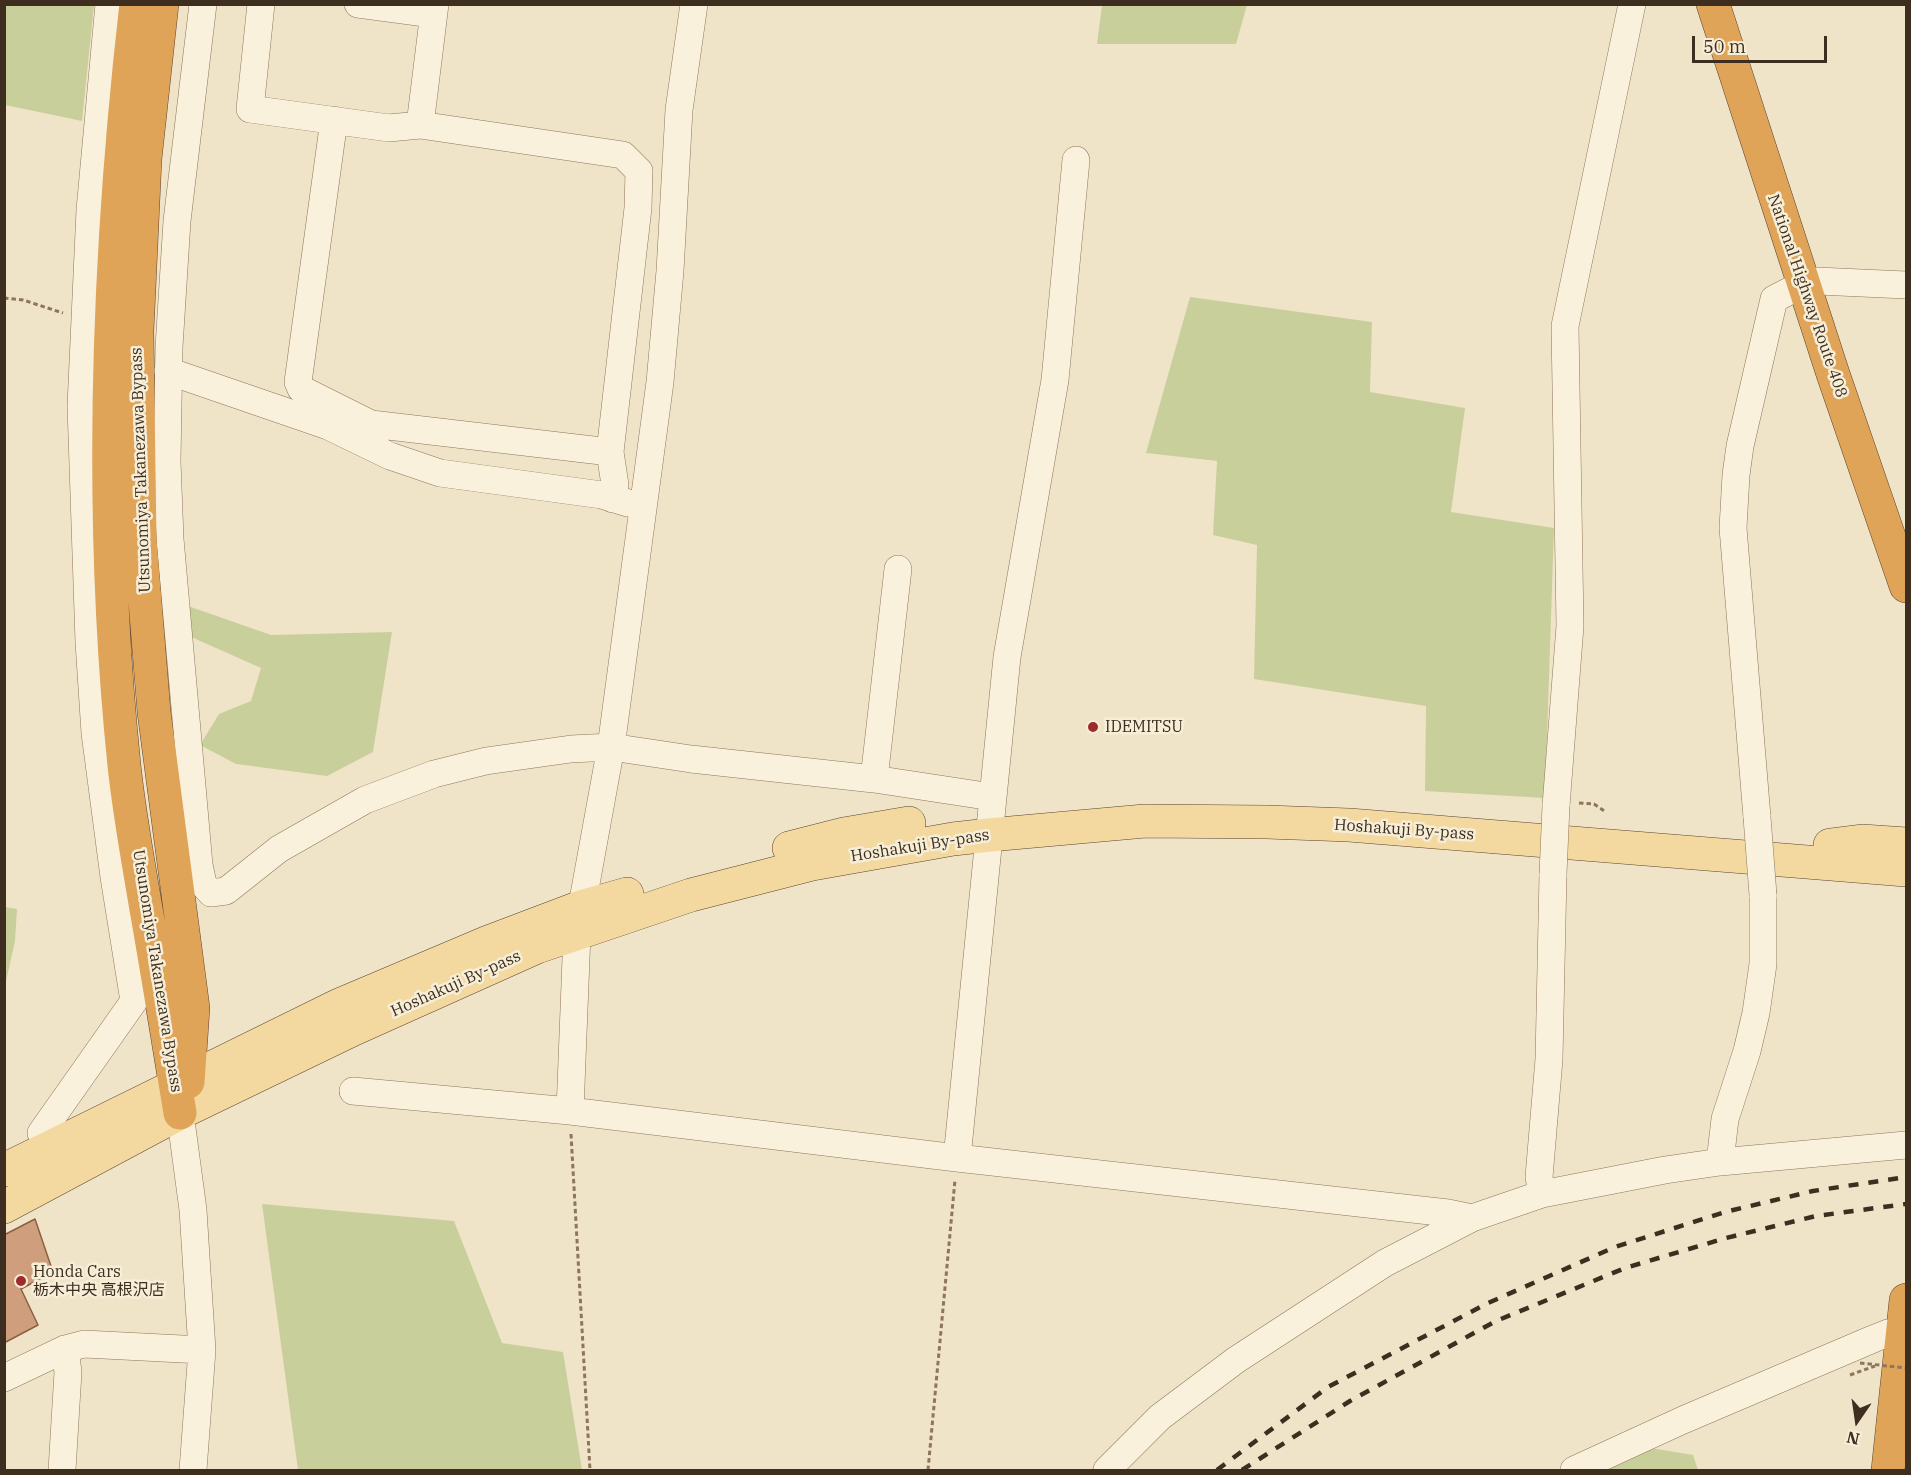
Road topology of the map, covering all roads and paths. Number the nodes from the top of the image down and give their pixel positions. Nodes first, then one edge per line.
1 (109, 4) edge
2 (136, 4) edge
3 (162, 4) edge
4 (203, 4) edge
5 (261, 4) edge
6 (358, 4) edge
7 (694, 4) edge
8 (1632, 4) edge
9 (1713, 4) edge
10 (434, 10) edge
11 (334, 120) junction
12 (420, 125) junction
13 (1076, 159) dead end
14 (1803, 284) junction
15 (1906, 285) edge
16 (4, 298) edge
17 (85, 322) junction
18 (168, 372) junction
19 (610, 452) junction
20 (613, 499) junction
21 (644, 507) junction
22 (155, 540) junction
23 (898, 569) dead end
24 (1906, 586) edge
25 (611, 747) junction
26 (874, 779) junction
27 (1594, 804) dead end
28 (1606, 812) dead end
29 (991, 815) junction
30 (1906, 844) edge
31 (1830, 845) junction
32 (1906, 853) edge
33 (1906, 870) edge
34 (579, 920) junction
35 (353, 1091) dead end
36 (181, 1092) junction
37 (570, 1112) junction
38 (41, 1133) dead end
39 (1906, 1145) edge
40 (957, 1158) junction
41 (1720, 1162) junction
42 (4, 1170) edge
43 (1542, 1194) junction
44 (4, 1207) edge
45 (1472, 1218) junction
46 (1905, 1321) edge
47 (65, 1349) junction
48 (202, 1350) junction
49 (1860, 1363) dead end
50 (1906, 1368) edge
51 (4, 1378) edge
52 (1906, 1393) edge
53 (62, 1470) edge
54 (193, 1470) edge
55 (590, 1470) edge
56 (928, 1470) edge
57 (1107, 1470) edge
58 (1574, 1470) edge
59 (1889, 1470) edge

1 - 17 street
2 - 36 highway, Utsunomiya Takanezawa Bypass
3 - 22 highway, Utsunomiya Takanezawa Bypass
4 - 18 street
5 - 11 street
6 - 10 street
7 - 21 street
8 - 43 street, bridge
9 - 14 highway, National Highway Route 408
10 - 12 street
11 - 12 street
11 - 19 street
12 - 19 street
13 - 29 street
14 - 15 street
14 - 24 highway, National Highway Route 408
14 - 41 street, bridge
16 - 17 path
17 - 38 street
18 - 20 street
18 - 22 street
19 - 20 street
20 - 21 street
21 - 25 street
22 - 25 street
22 - 36 highway, Utsunomiya Takanezawa Bypass
23 - 26 street
25 - 26 street
25 - 34 street
26 - 29 street
27 - 28 path
29 - 31 main road, Hoshakuji By-pass
29 - 33 main road, Hoshakuji By-pass
29 - 34 main road, Hoshakuji By-pass
29 - 40 street
30 - 31 main road
31 - 32 main road, Hoshakuji By-pass
34 - 36 main road, Hoshakuji By-pass
34 - 37 street
35 - 37 street
36 - 42 main road, Hoshakuji By-pass
36 - 44 main road, Hoshakuji By-pass
36 - 48 street
37 - 40 street
37 - 55 path
39 - 41 street
40 - 45 street
40 - 56 path
41 - 43 street
43 - 45 street
45 - 57 street
46 - 58 street
46 - 59 highway
47 - 48 street
47 - 51 street
47 - 53 street
48 - 54 street
49 - 50 path, bridge
52 - 59 highway

